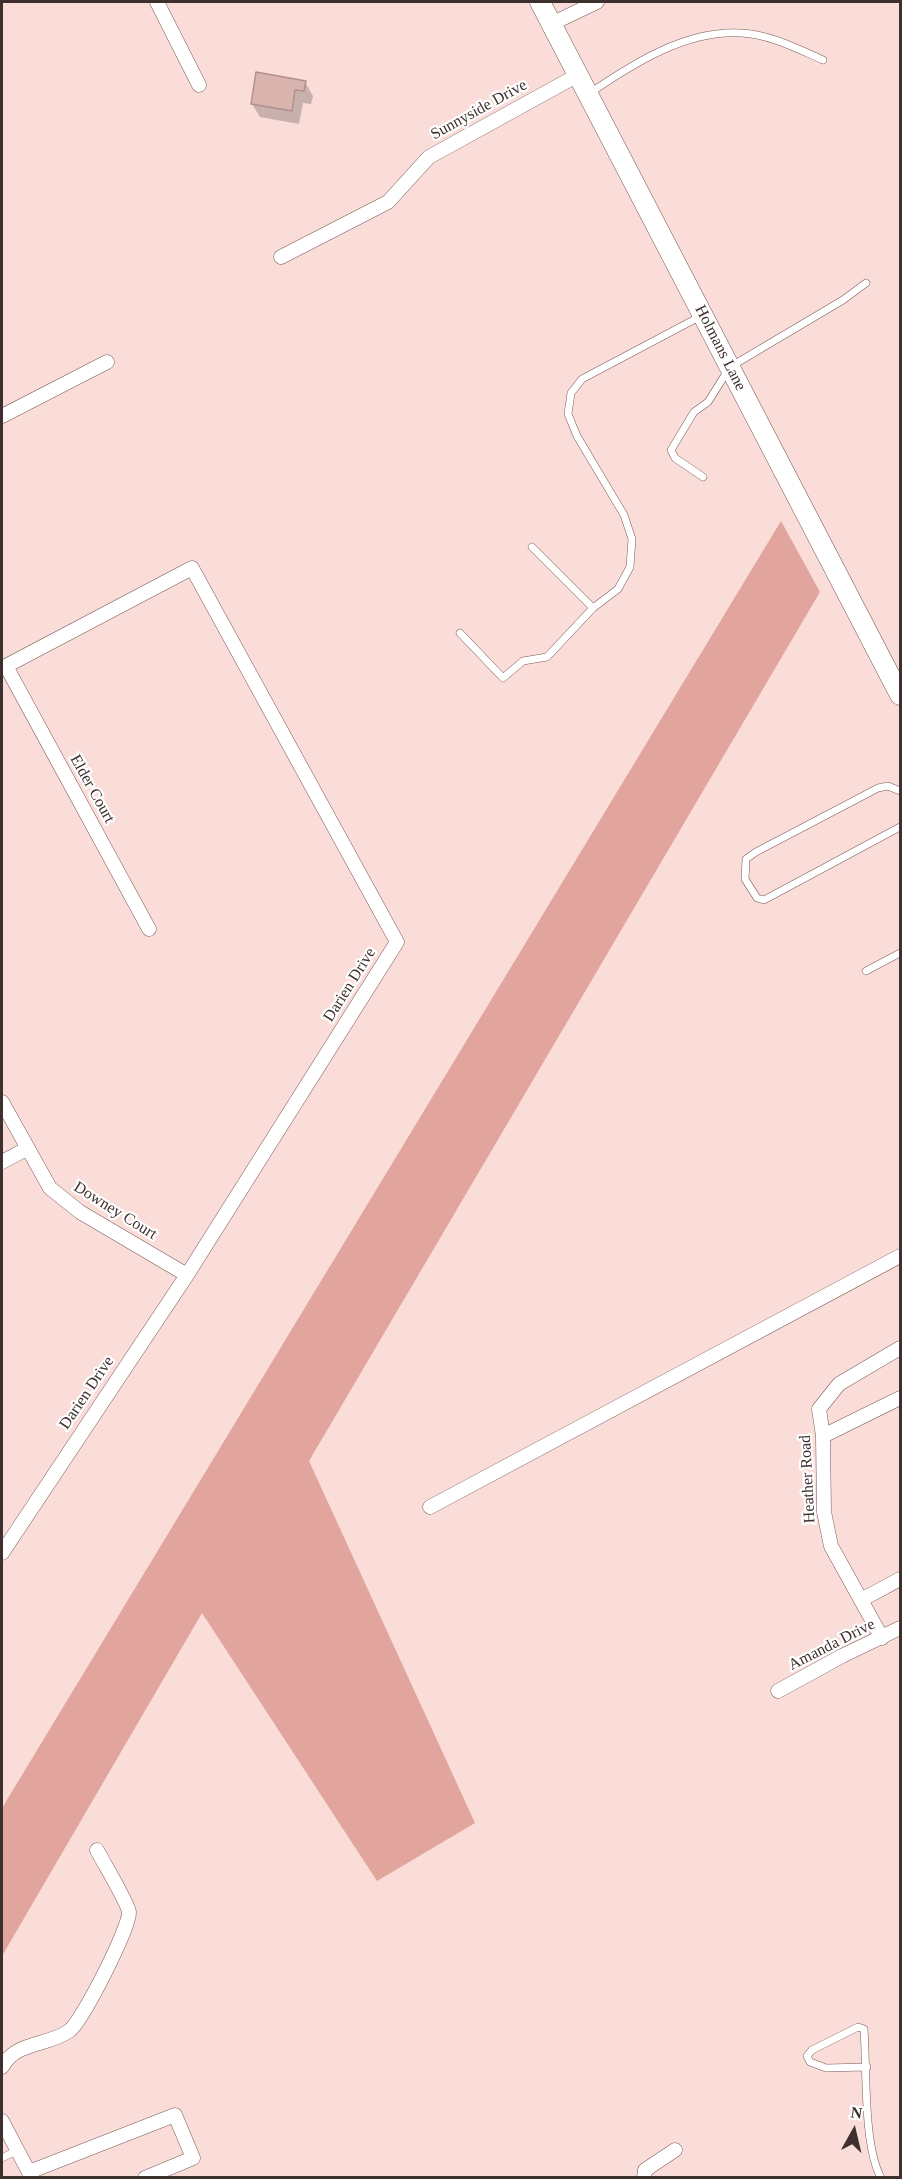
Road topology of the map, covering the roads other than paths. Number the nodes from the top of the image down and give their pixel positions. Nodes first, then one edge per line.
1 (157, 2) edge
2 (540, 2) edge
3 (597, 2) edge
4 (551, 24) junction
5 (823, 60) dead end
6 (578, 75) junction
7 (199, 85) dead end
8 (588, 94) junction
9 (281, 257) dead end
10 (866, 283) dead end
11 (703, 315) junction
12 (107, 362) dead end
13 (730, 367) junction
14 (2, 416) edge
15 (704, 477) dead end
16 (532, 547) dead end
17 (593, 608) junction
18 (460, 633) dead end
19 (4, 667) edge
20 (900, 695) edge
21 (900, 791) edge
22 (900, 827) edge
23 (149, 929) dead end
24 (900, 952) edge
25 (866, 971) dead end
26 (2, 1102) edge
27 (28, 1148) junction
28 (2, 1162) edge
29 (900, 1256) edge
30 (187, 1275) junction
31 (900, 1348) edge
32 (900, 1398) edge
33 (823, 1436) junction
34 (430, 1507) dead end
35 (2, 1550) edge
36 (900, 1579) edge
37 (861, 1600) junction
38 (900, 1628) edge
39 (882, 1638) junction
40 (778, 1691) dead end
41 (97, 1850) dead end
42 (2, 2067) edge
43 (867, 2067) junction
44 (2, 2121) edge
45 (18, 2150) junction
46 (675, 2150) dead end
47 (2, 2158) edge
48 (30, 2175) edge
49 (145, 2178) edge
50 (644, 2178) edge
51 (881, 2178) edge

1 - 7 street
2 - 4 main road, Holmans Lane
3 - 4 street
4 - 6 main road, Holmans Lane
5 - 8 lane
6 - 8 main road, Holmans Lane
6 - 9 street, Sunnyside Drive
8 - 11 main road, Holmans Lane
10 - 13 lane
11 - 13 main road, Holmans Lane
11 - 17 lane
12 - 14 street
13 - 15 lane
13 - 20 main road, Holmans Lane
16 - 17 lane
17 - 18 lane
19 - 23 street, Elder Court
19 - 30 street, Darien Drive
21 - 22 lane
24 - 25 lane
26 - 27 street, Downey Court
27 - 28 street
27 - 30 street, Downey Court
29 - 34 street
30 - 35 street, Darien Drive
31 - 33 street, Heather Road
32 - 33 street
33 - 37 street, Heather Road
36 - 37 street, Amanda Drive
37 - 39 street, Heather Road
38 - 39 street, Amanda Drive
39 - 40 street, Amanda Drive
41 - 42 street
43 - 43 lane
43 - 51 lane
44 - 45 street
45 - 47 lane
45 - 48 street
46 - 50 street
48 - 49 street

